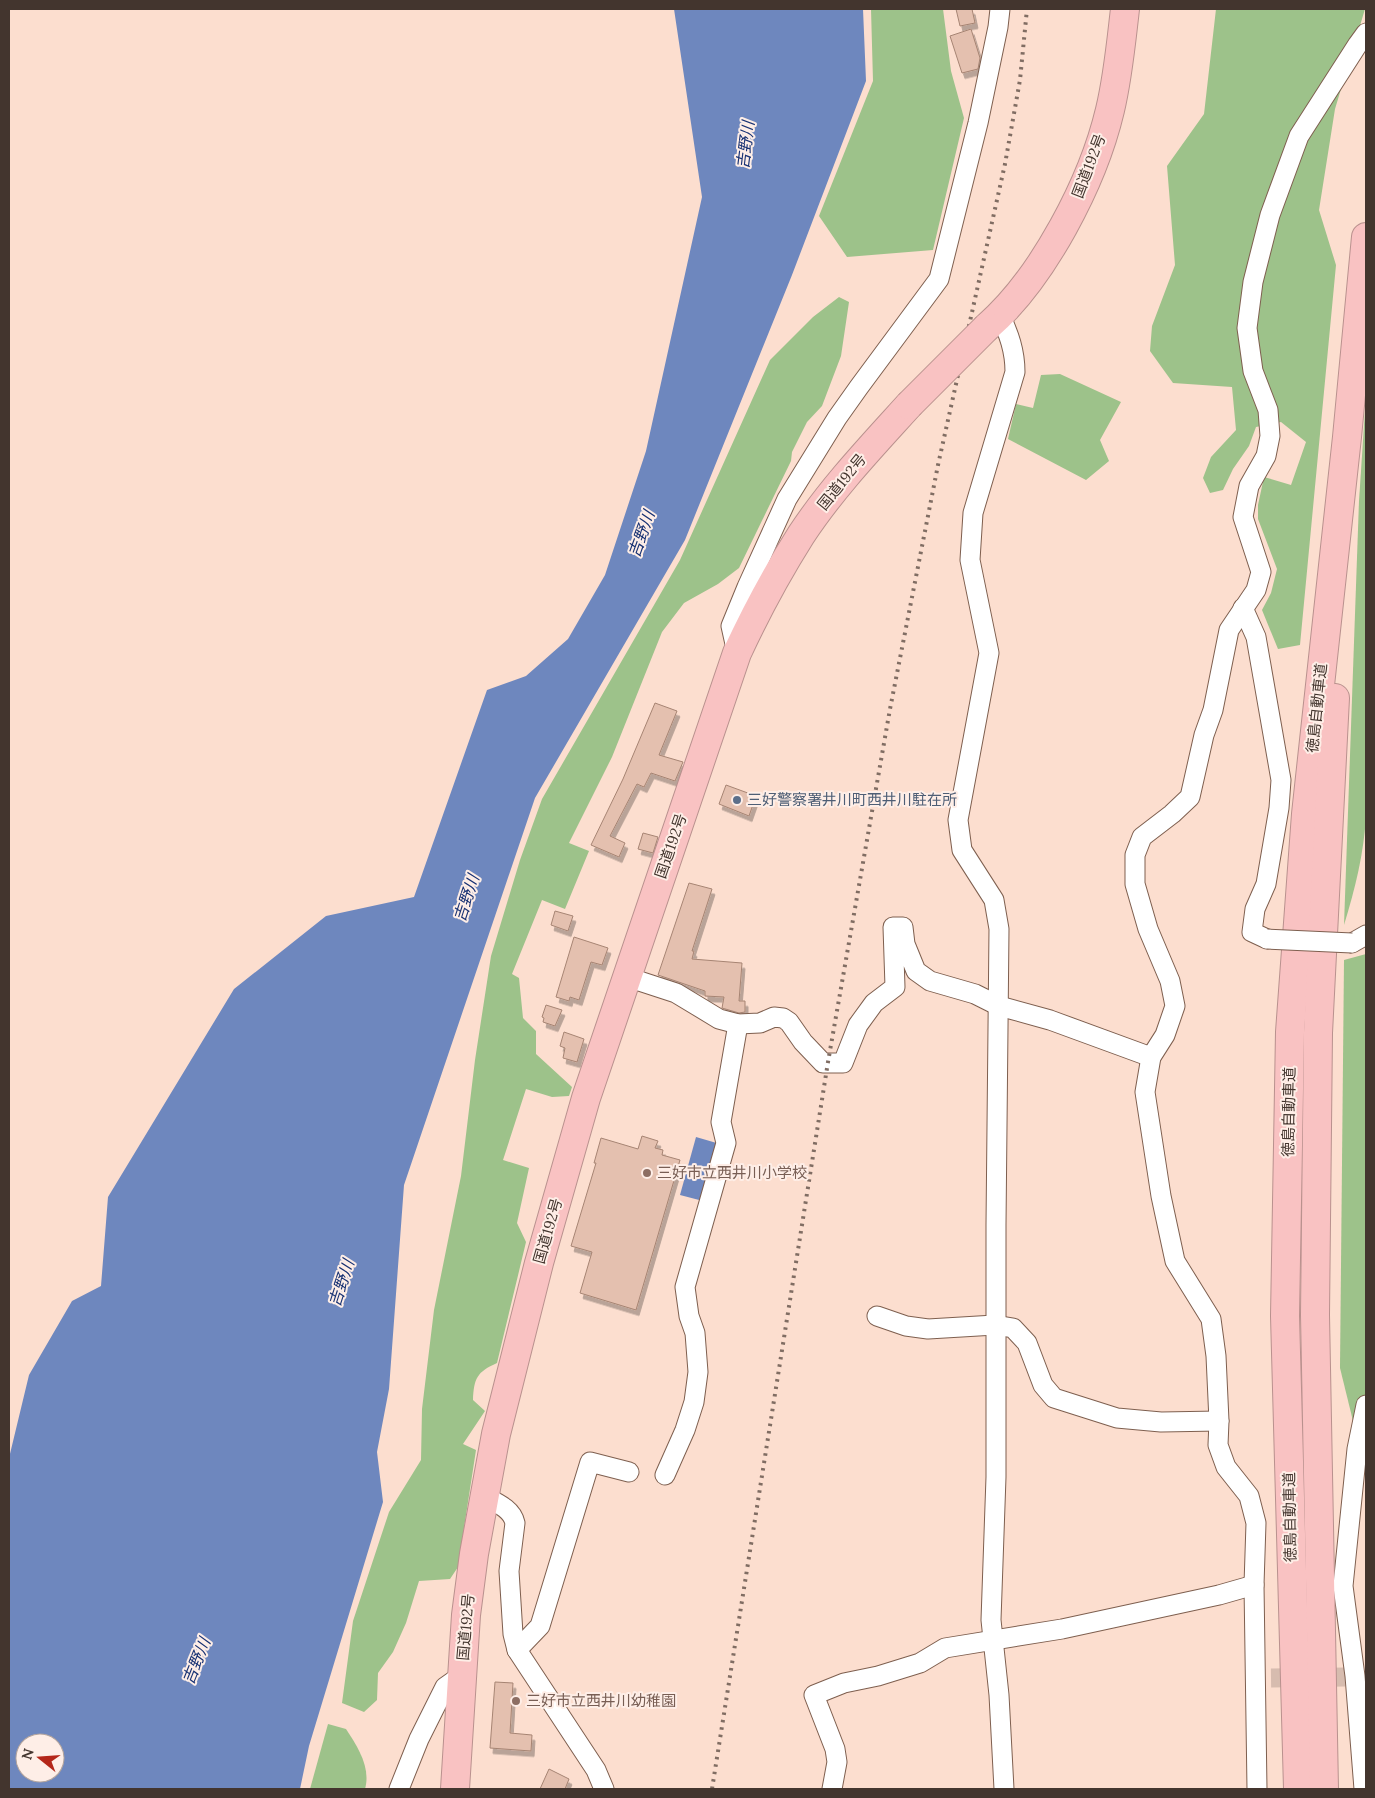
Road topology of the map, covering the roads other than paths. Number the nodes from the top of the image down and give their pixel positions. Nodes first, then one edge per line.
1 (1000, 9) edge
2 (1125, 9) edge
3 (1366, 33) edge
4 (1366, 237) edge
5 (994, 321) junction
6 (1347, 437) junction
7 (1243, 608) junction
8 (738, 653) junction
9 (1359, 939) edge
10 (627, 977) junction
11 (999, 1006) junction
12 (738, 1024) junction
13 (1151, 1057) junction
14 (878, 1316) dead end
15 (995, 1325) junction
16 (1366, 1405) edge
17 (1219, 1420) junction
18 (629, 1472) dead end
19 (664, 1476) dead end
20 (484, 1496) junction
21 (1254, 1585) junction
22 (993, 1640) junction
23 (517, 1650) junction
24 (462, 1675) junction
25 (400, 1789) edge
26 (455, 1789) edge
27 (604, 1789) edge
28 (832, 1789) edge
29 (1004, 1789) edge
30 (1256, 1789) edge
31 (1298, 1789) edge
32 (1324, 1789) edge
33 (1364, 1789) edge

1 - 8 street
2 - 5 highway, 国道192号
3 - 7 street
4 - 6 highway, 徳島自動車道
5 - 8 highway, 国道192号, bridge
5 - 11 street
6 - 31 highway, 徳島自動車道
6 - 32 highway, 徳島自動車道
7 - 9 street, bridge
7 - 13 street
8 - 10 highway, 国道192号
10 - 12 street
10 - 20 highway, 国道192号
11 - 12 street
11 - 13 street
11 - 15 street
12 - 19 street
13 - 17 street
14 - 15 street
15 - 17 street
15 - 22 street
16 - 33 street
17 - 21 street
18 - 23 street
20 - 23 street
20 - 24 highway, 国道192号
21 - 22 street
21 - 30 street
22 - 28 street
22 - 29 street
23 - 27 street
24 - 25 street
24 - 26 highway, 国道192号

